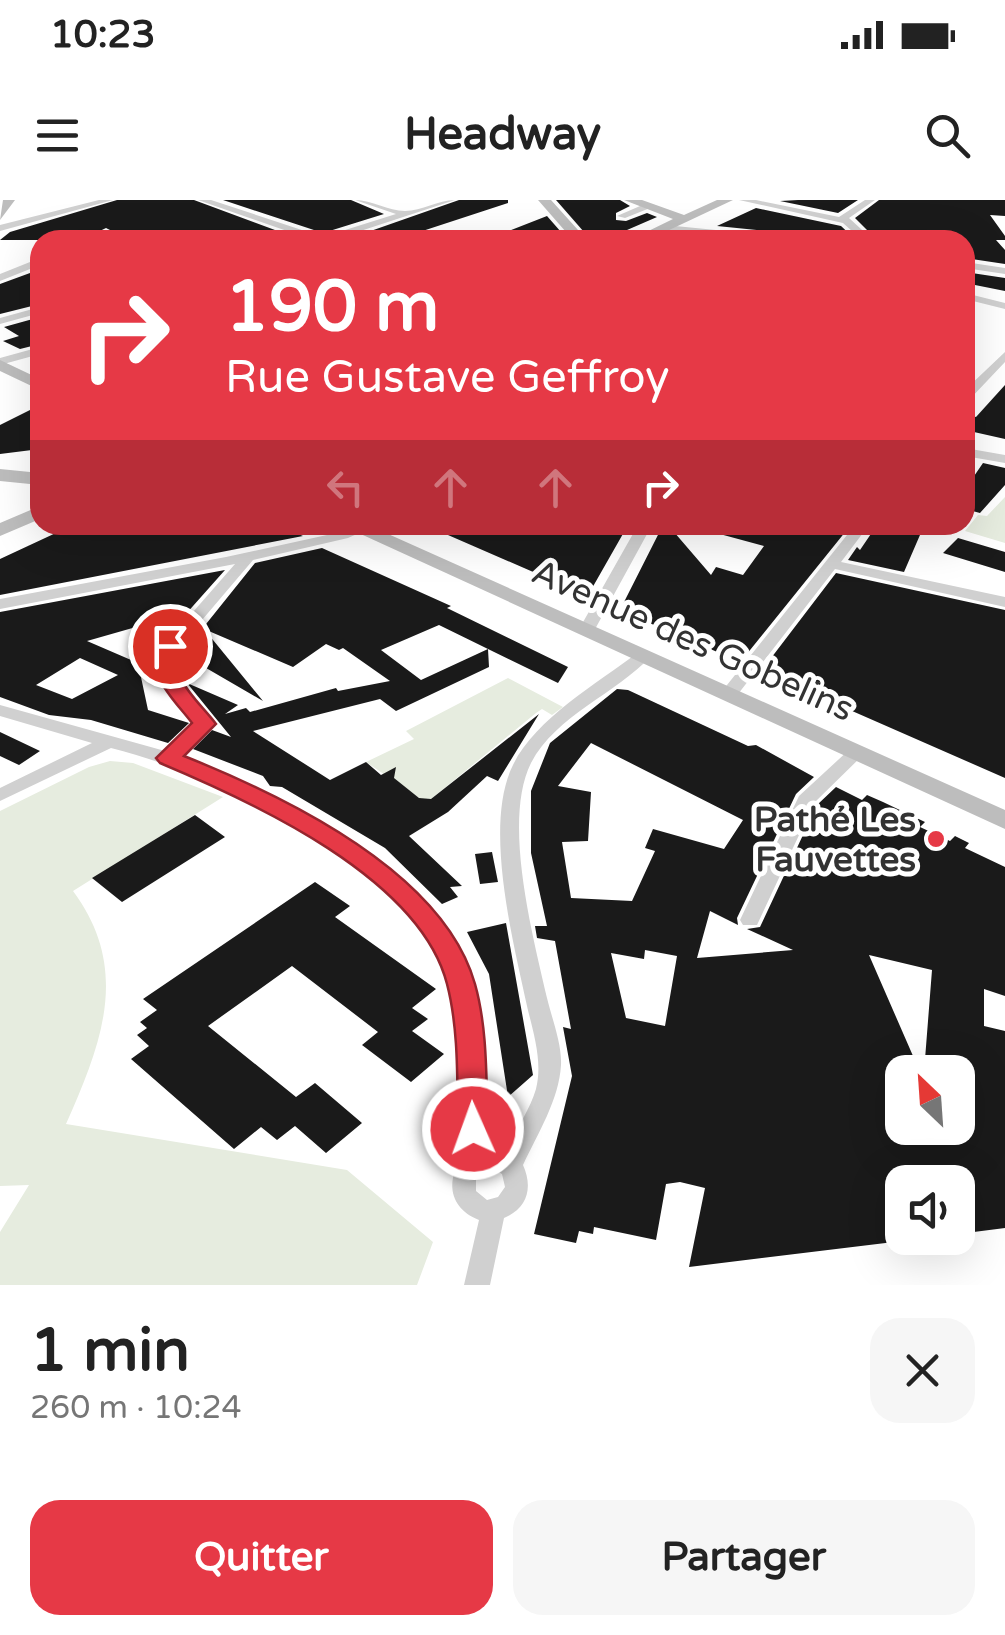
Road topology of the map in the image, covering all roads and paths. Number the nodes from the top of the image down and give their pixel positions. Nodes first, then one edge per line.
1 (76, 200) edge
2 (109, 200) edge
3 (202, 200) edge
4 (358, 200) edge
5 (451, 200) edge
6 (544, 200) edge
7 (630, 200) edge
8 (727, 200) edge
9 (743, 200) edge
10 (871, 200) edge
11 (6, 202) edge
12 (646, 206) junction
13 (405, 214) junction
14 (0, 216) edge
15 (622, 216) dead end
16 (38, 218) junction
17 (684, 219) junction
18 (846, 221) junction
19 (0, 228) edge
20 (665, 228) junction
21 (292, 230) edge
22 (354, 230) edge
23 (571, 230) edge
24 (660, 230) edge
25 (694, 230) edge
26 (718, 230) edge
27 (856, 230) edge
28 (30, 265) edge
29 (975, 266) edge
30 (1005, 270) edge
31 (0, 278) edge
32 (975, 298) edge
33 (1005, 306) edge
34 (30, 312) edge
35 (0, 320) edge
36 (30, 354) edge
37 (1005, 355) edge
38 (0, 364) edge
39 (30, 380) edge
40 (975, 386) edge
41 (975, 454) edge
42 (1005, 459) edge
43 (30, 467) edge
44 (0, 472) edge
45 (30, 478) edge
46 (30, 516) edge
47 (0, 530) edge
48 (331, 535) edge
49 (380, 535) edge
50 (639, 535) edge
51 (855, 535) edge
52 (246, 560) junction
53 (835, 565) junction
54 (1005, 602) edge
55 (0, 604) edge
56 (586, 631) junction
57 (643, 656) junction
58 (729, 694) junction
59 (0, 710) edge
60 (106, 743) junction
61 (857, 752) junction
62 (168, 758) junction
63 (0, 795) edge
64 (1005, 820) edge
65 (750, 920) dead end
66 (474, 1163) junction
67 (510, 1166) junction
68 (494, 1210) junction
69 (477, 1285) edge

1 - 16 street
2 - 16 street
3 - 21 street
4 - 13 street
5 - 13 street
6 - 23 main road
7 - 12 main road
8 - 17 main road
9 - 18 street
10 - 18 street
11 - 14 main road
12 - 15 street
12 - 17 main road
13 - 22 street
16 - 19 street
17 - 20 main road
17 - 26 street
18 - 27 street
20 - 24 main road
20 - 25 street
28 - 31 street
29 - 30 street
32 - 33 street
34 - 35 street
36 - 38 street
37 - 40 street
38 - 39 main road
41 - 42 street
43 - 44 main road
44 - 45 main road
46 - 47 main road
48 - 52 street
49 - 56 main road, Avenue des Gobelins
50 - 56 street
51 - 53 street
52 - 55 street
52 - 62 street
53 - 54 street
53 - 58 street
56 - 57 main road, Avenue des Gobelins
57 - 58 main road, Avenue des Gobelins
57 - 67 street
58 - 61 main road, Avenue des Gobelins
59 - 60 street
60 - 62 street
60 - 63 street
61 - 64 main road, Avenue des Gobelins
61 - 65 street
62 - 66 street
66 - 67 street
66 - 68 street
67 - 68 street
68 - 69 street

